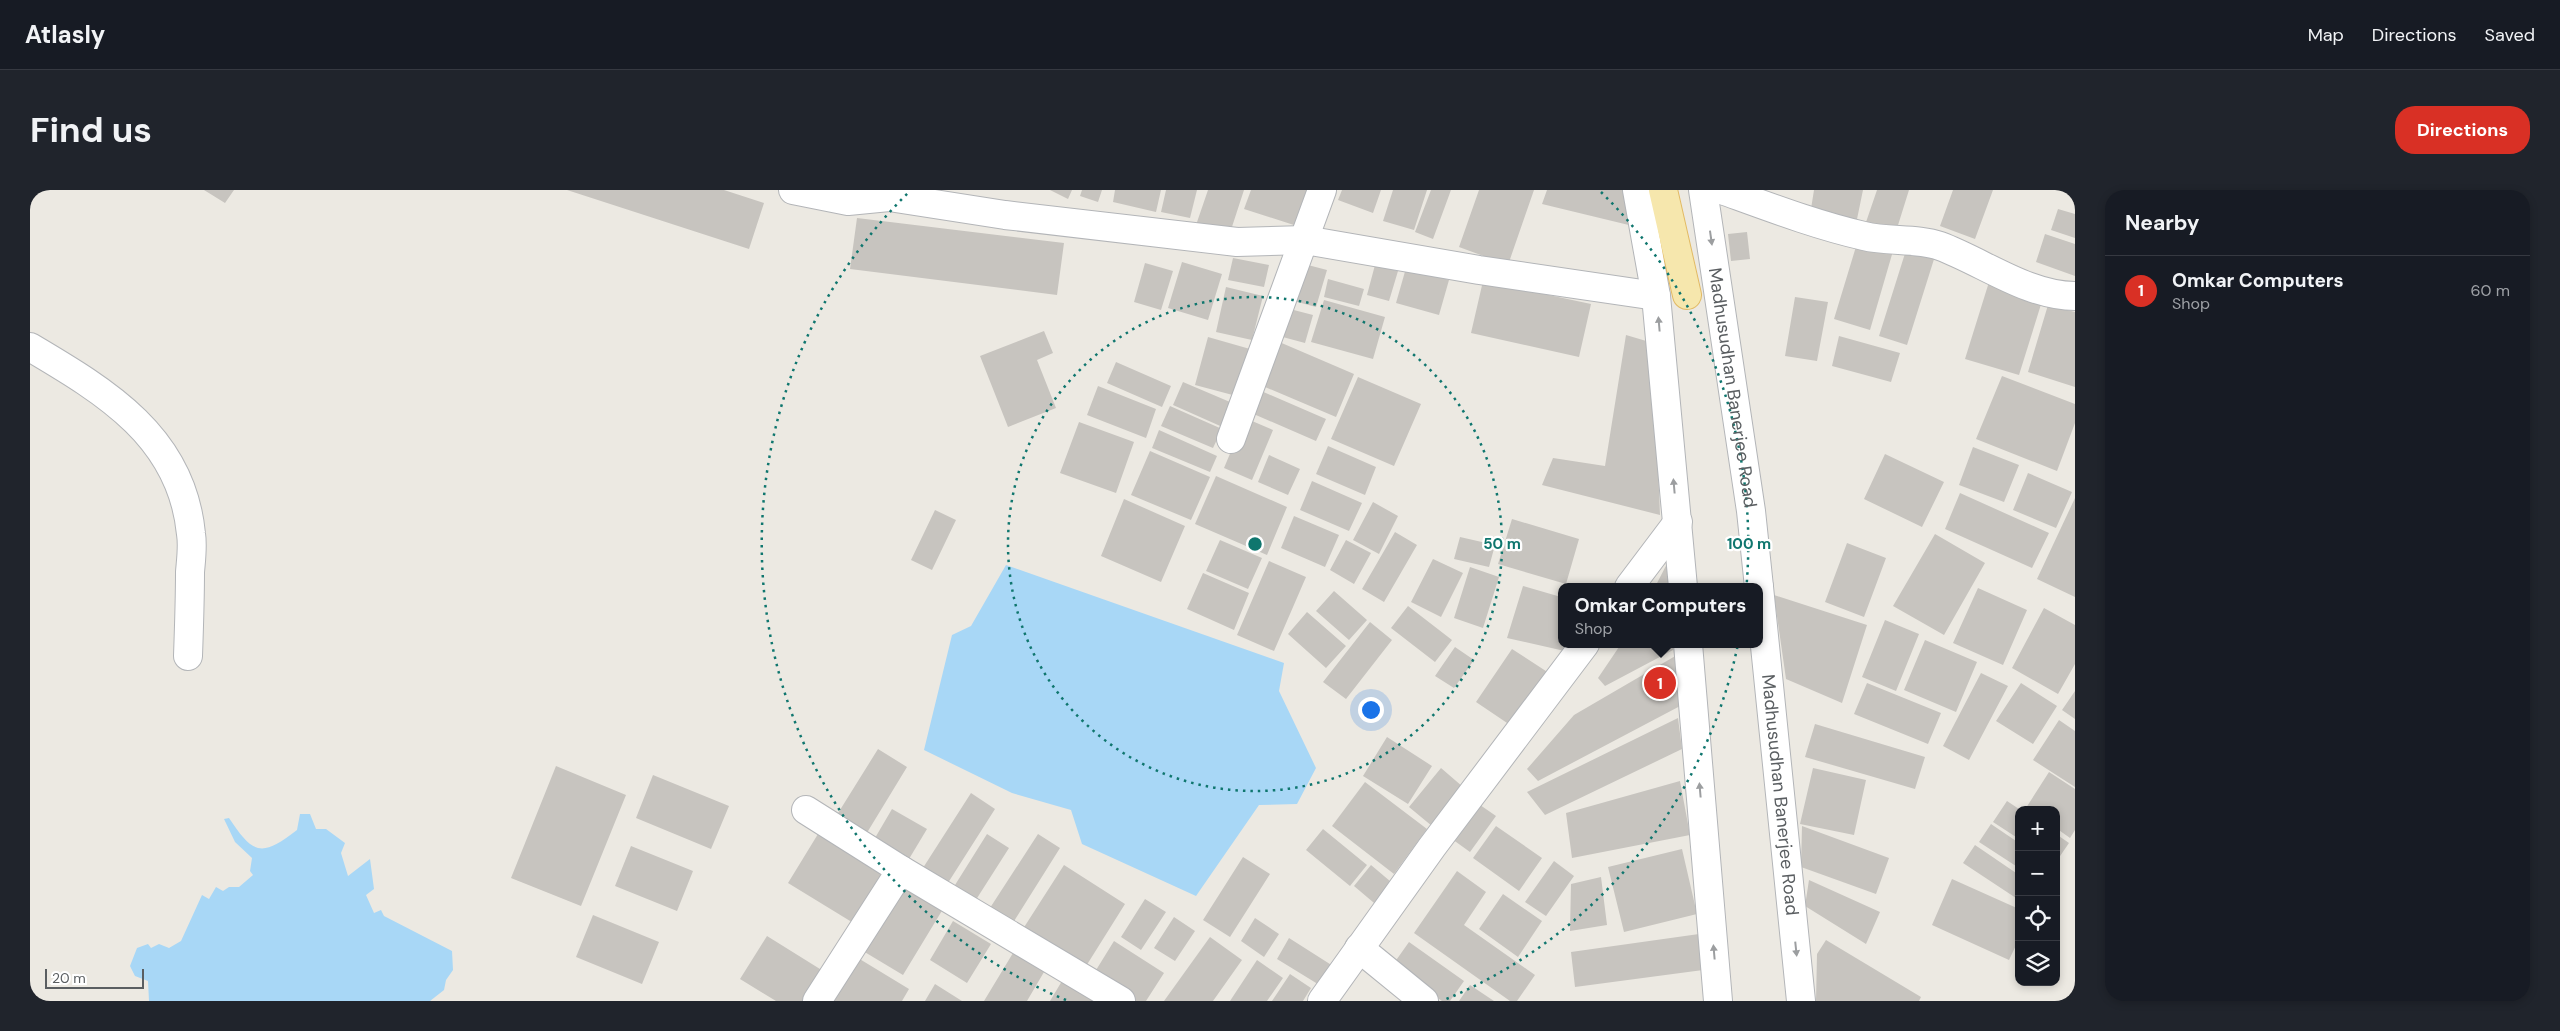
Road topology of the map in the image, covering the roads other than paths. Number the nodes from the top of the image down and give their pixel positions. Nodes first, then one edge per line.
1 (793, 190) edge
2 (1322, 190) edge
3 (1637, 190) edge
4 (1663, 190) edge
5 (1703, 190) edge
6 (1722, 190) edge
7 (890, 194) edge
8 (1305, 240) junction
9 (1687, 295) dead end
10 (1656, 296) junction
11 (2075, 296) edge
12 (30, 347) edge
13 (1231, 439) dead end
14 (1678, 522) junction
15 (1632, 583) edge
16 (1683, 583) edge
17 (1759, 583) edge
18 (1763, 626) edge
19 (1582, 648) edge
20 (1688, 648) edge
21 (188, 656) dead end
22 (806, 810) dead end
23 (901, 870) junction
24 (1359, 948) junction
25 (817, 1001) edge
26 (1121, 1001) edge
27 (1322, 1001) edge
28 (1424, 1001) edge
29 (1718, 1001) edge
30 (1801, 1001) edge

1 - 7 street
2 - 8 street
3 - 10 street
4 - 9 main road
5 -> 17 street, Madhusudhan Banerjee Road
6 - 11 street
7 - 8 street
8 - 10 street
8 - 13 street
14 -> 10 street
12 - 21 street
14 - 15 street
14 - 16 street
18 -> 30 street, Madhusudhan Banerjee Road
19 - 24 street
29 -> 20 street
22 - 23 street
23 - 25 street
23 - 26 street
24 - 27 street
24 - 28 street

